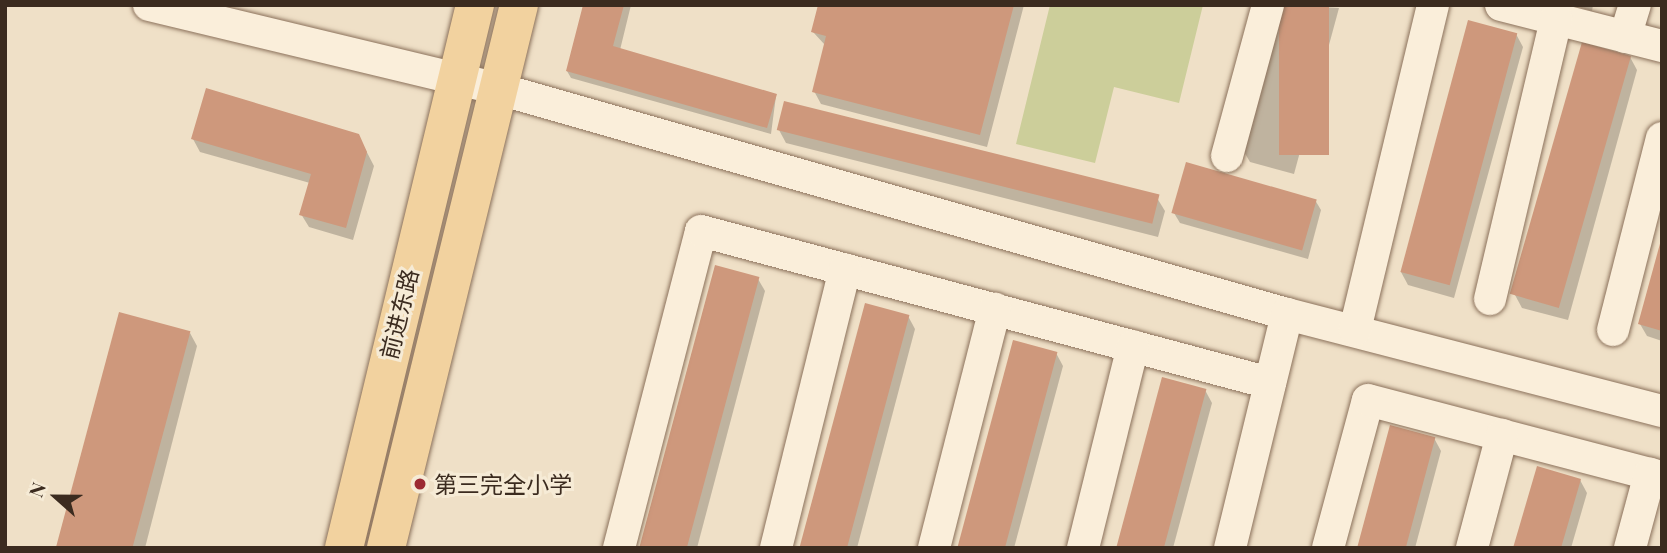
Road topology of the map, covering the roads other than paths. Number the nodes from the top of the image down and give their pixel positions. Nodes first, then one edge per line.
1 (149, 5) edge
2 (475, 5) edge
3 (519, 5) edge
4 (1268, 5) edge
5 (1433, 5) edge
6 (1503, 5) edge
7 (1634, 5) edge
8 (1556, 19) junction
9 (1625, 37) junction
10 (1662, 46) edge
11 (457, 81) junction
12 (499, 89) junction
13 (1662, 138) edge
14 (1227, 156) dead end
15 (845, 269) junction
16 (1490, 299) dead end
17 (995, 309) junction
18 (1287, 314) junction
19 (1355, 330) junction
20 (1613, 330) dead end
21 (1133, 346) junction
22 (1270, 383) junction
23 (1662, 411) edge
24 (1502, 435) junction
25 (1656, 476) edge
26 (344, 548) edge
27 (386, 548) edge
28 (620, 548) edge
29 (776, 548) edge
30 (934, 548) edge
31 (1083, 548) edge
32 (1230, 548) edge
33 (1328, 548) edge
34 (1472, 548) edge
35 (1630, 548) edge

1 - 11 street
2 - 11 main road, 前进东路
3 - 12 main road, 前进东路
4 - 14 street
5 - 19 street
6 - 8 street
7 - 9 street
8 - 9 street
8 - 16 street
9 - 10 street
11 - 12 street
11 - 26 main road, 前进东路
12 - 18 street
12 - 27 main road, 前进东路
13 - 20 street
15 - 17 street
15 - 28 street
15 - 29 street
17 - 21 street
17 - 30 street
18 - 19 street
18 - 22 street
19 - 23 street
21 - 22 street
21 - 31 street
22 - 32 street
24 - 25 street
24 - 33 street
24 - 34 street
25 - 35 street

